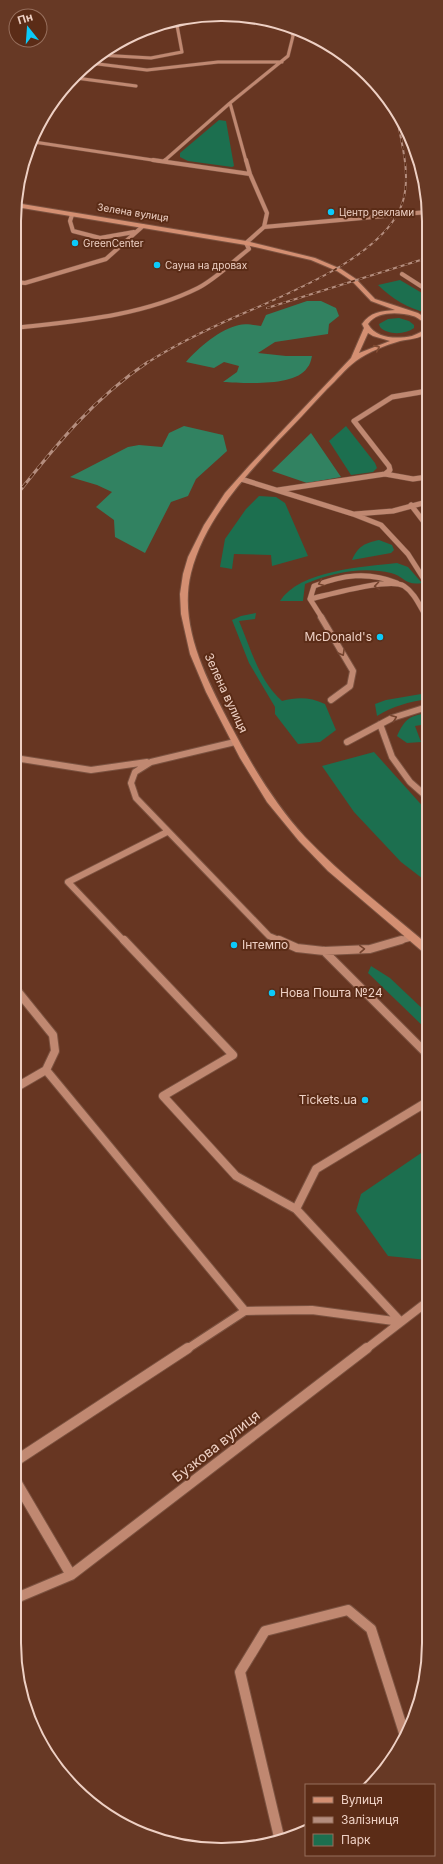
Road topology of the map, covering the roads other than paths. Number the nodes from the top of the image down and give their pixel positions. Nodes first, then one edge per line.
1 (177, 26) edge
2 (292, 34) edge
3 (109, 56) edge
4 (282, 62) junction
5 (97, 64) edge
6 (81, 79) edge
7 (136, 86) dead end
8 (230, 103) junction
9 (37, 142) edge
10 (164, 161) junction
11 (250, 174) junction
12 (21, 206) edge
13 (422, 212) edge
14 (72, 215) junction
15 (143, 226) junction
16 (264, 227) junction
17 (135, 232) junction
18 (246, 243) junction
19 (402, 274) dead end
20 (21, 283) edge
21 (422, 287) edge
22 (373, 300) junction
23 (411, 314) junction
24 (369, 318) junction
25 (422, 318) edge
26 (21, 327) edge
27 (366, 329) junction
28 (422, 334) edge
29 (422, 335) edge
30 (419, 336) junction
31 (400, 339) junction
32 (354, 359) junction
33 (422, 392) edge
34 (384, 474) junction
35 (422, 478) edge
36 (241, 479) junction
37 (278, 490) junction
38 (422, 503) edge
39 (411, 505) junction
40 (353, 514) junction
41 (422, 519) edge
42 (422, 576) edge
43 (399, 584) junction
44 (310, 599) junction
45 (422, 610) edge
46 (330, 700) dead end
47 (422, 709) edge
48 (380, 724) junction
49 (235, 742) junction
50 (347, 742) dead end
51 (21, 759) edge
52 (151, 762) junction
53 (422, 793) edge
54 (167, 832) junction
55 (413, 937) junction
56 (422, 945) edge
57 (324, 952) junction
58 (21, 995) edge
59 (422, 1049) edge
60 (46, 1070) junction
61 (21, 1085) edge
62 (422, 1105) edge
63 (296, 1209) junction
64 (422, 1306) edge
65 (245, 1311) junction
66 (401, 1322) junction
67 (21, 1457) edge
68 (21, 1490) edge
69 (71, 1575) junction
70 (21, 1596) edge
71 (402, 1728) edge
72 (278, 1834) edge

1 - 3 street
2 - 4 street
4 - 5 street
4 - 8 street
6 - 7 street
8 - 10 street
8 - 11 street
9 - 10 street
10 - 11 street
11 - 16 street
12 - 14 main road, Зелена вулиця
13 - 16 street
14 - 15 main road, Зелена вулиця
14 - 17 street
15 - 17 street
15 - 18 main road, Зелена вулиця
16 - 18 street
17 - 20 street
18 - 22 main road, Зелена вулиця
18 - 26 street
19 - 21 street
22 - 23 main road, Зелена вулиця
22 - 24 main road
23 - 24 main road
23 - 25 main road
24 - 27 main road, Зелена вулиця
27 - 31 main road
27 - 32 main road, Зелена вулиця
28 - 30 main road
29 - 30 main road
30 - 31 main road
32 -> 31 main road, Зелена вулиця
32 - 36 main road, Зелена вулиця
33 - 34 street
34 - 35 street
34 - 37 street
36 - 37 street
36 - 49 main road, Зелена вулиця
37 - 40 street
38 - 39 street
39 - 40 street
39 - 41 street
40 - 42 street
43 -> 44 street
43 -> 44 street
43 - 45 street
44 -> 46 street
48 -> 47 street
48 - 50 street
48 - 53 street
49 - 52 street
49 - 55 main road, Зелена вулиця
51 - 52 street
52 - 54 street
54 - 57 street
54 - 63 street
55 - 56 main road, Зелена вулиця
57 -> 55 street
57 - 59 street
58 - 60 street
60 - 61 street
60 - 65 street
62 - 63 street
63 - 66 street
64 - 66 street, Бузкова вулиця
65 - 66 street
65 - 67 street
66 - 69 street, Бузкова вулиця
68 - 69 street
69 - 70 street, Бузкова вулиця
71 - 72 street

